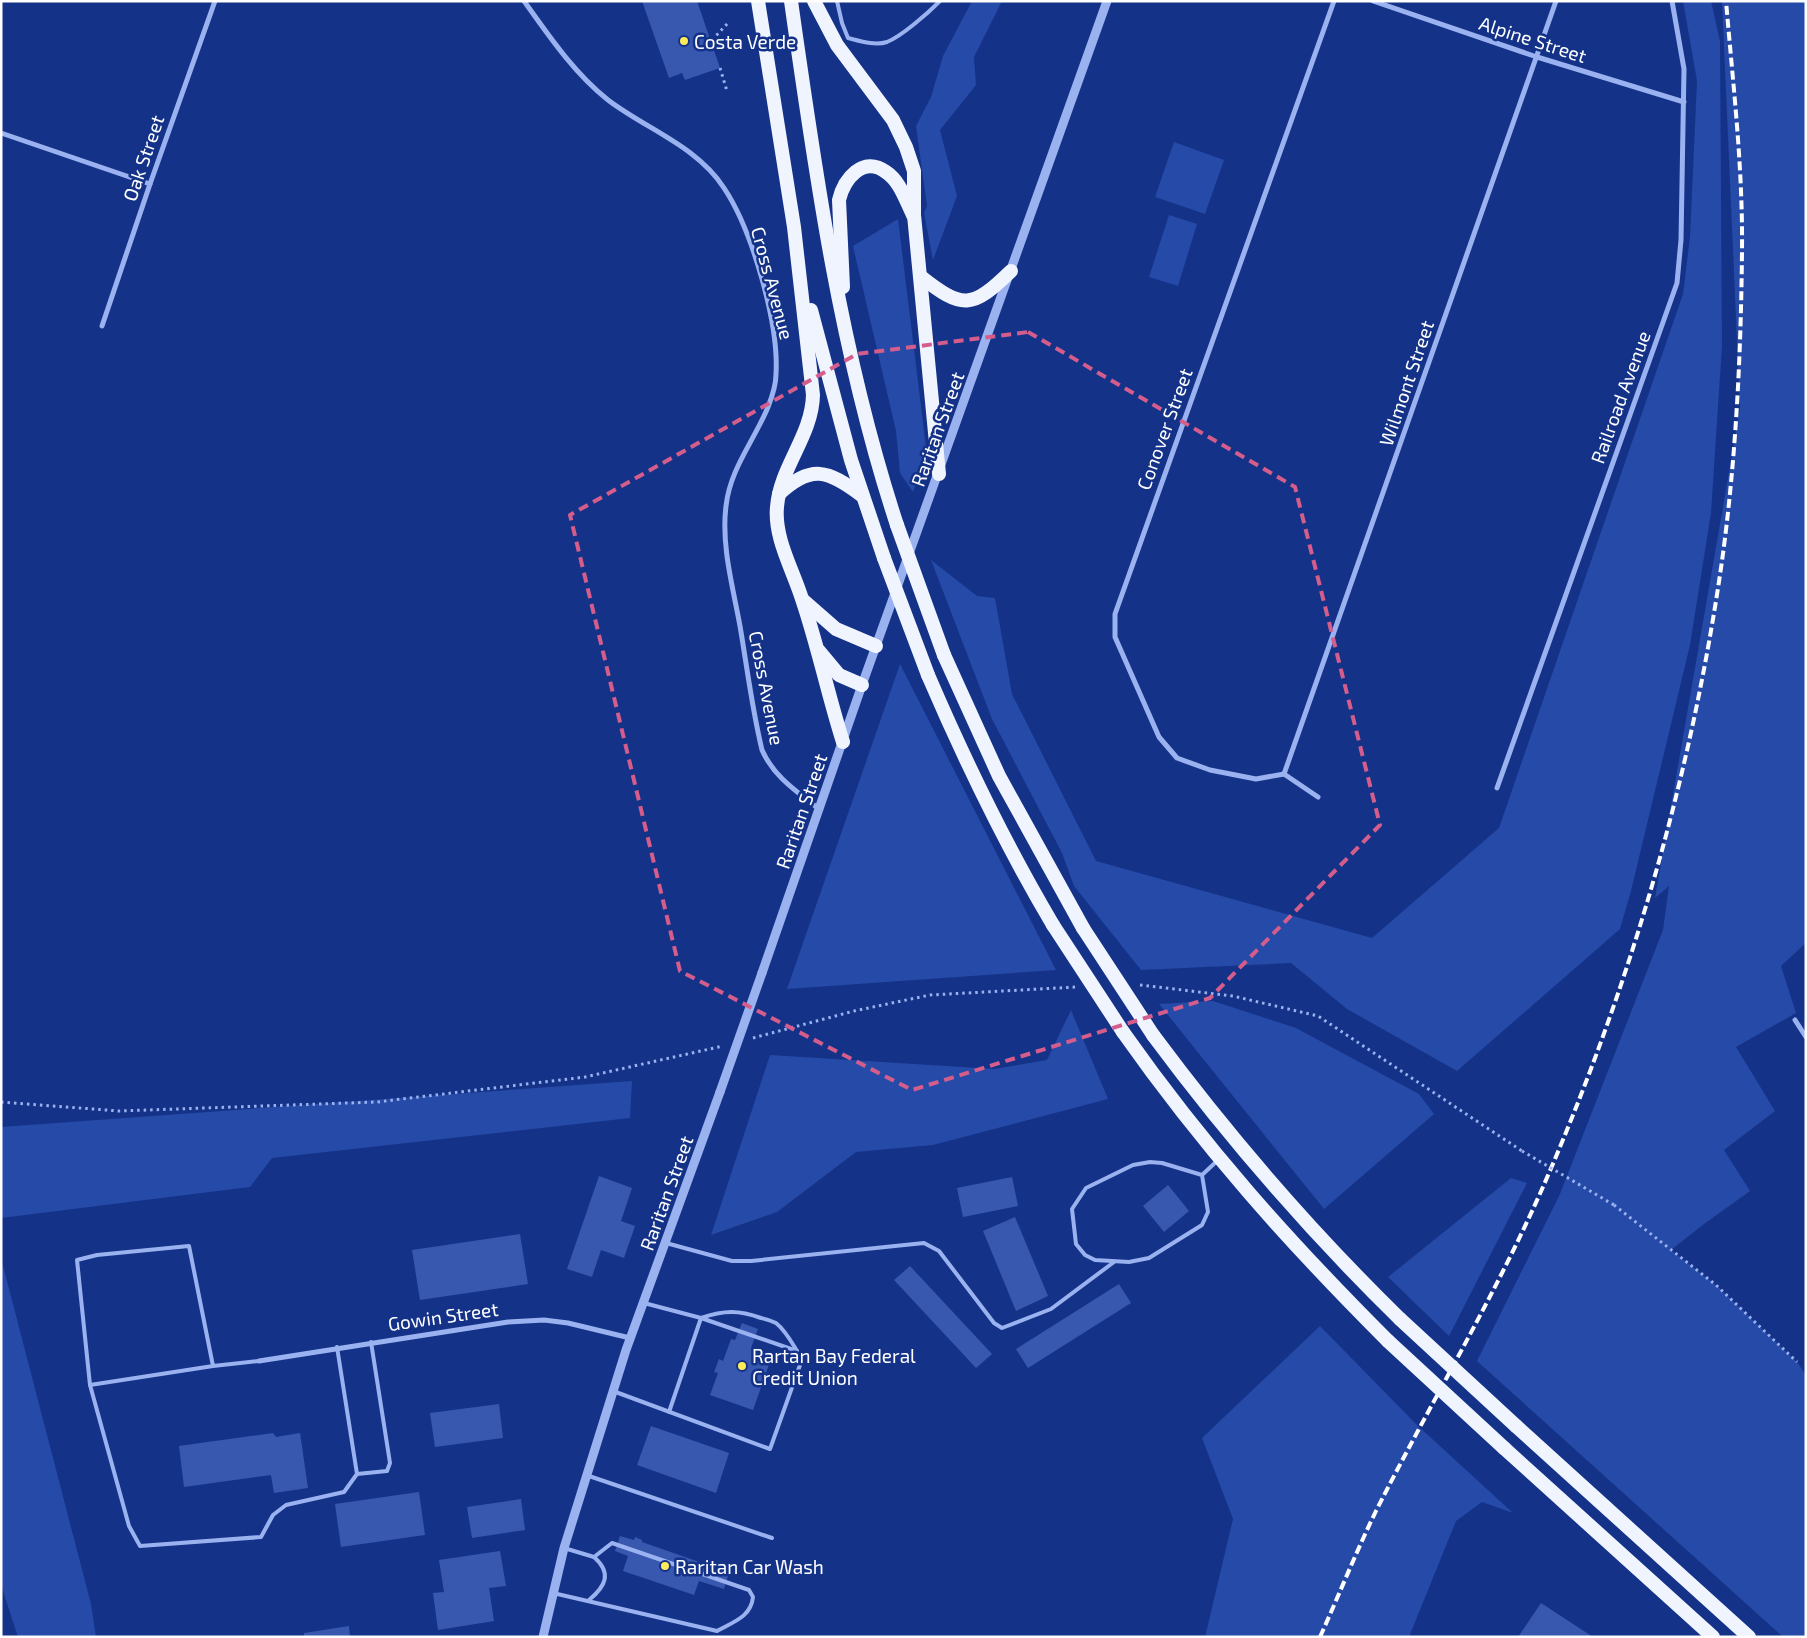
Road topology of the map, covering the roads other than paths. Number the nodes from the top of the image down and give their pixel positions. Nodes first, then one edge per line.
1 (215, 1) edge
2 (524, 1) edge
3 (758, 1) edge
4 (791, 1) edge
5 (814, 1) edge
6 (837, 1) edge
7 (940, 1) edge
8 (1108, 1) edge
9 (1334, 1) edge
10 (1373, 1) edge
11 (1556, 1) edge
12 (1672, 1) edge
13 (842, 24) junction
14 (829, 31) junction
15 (1537, 57) junction
16 (1684, 102) junction
17 (1, 133) edge
18 (150, 184) junction
19 (914, 215) junction
20 (799, 264) junction
21 (1011, 271) junction
22 (920, 276) junction
23 (102, 326) dead end
24 (844, 329) junction
25 (939, 474) junction
26 (779, 494) junction
27 (862, 495) junction
28 (803, 600) junction
29 (876, 646) junction
30 (816, 647) junction
31 (862, 685) junction
32 (843, 742) junction
33 (1284, 774) junction
34 (1497, 788) dead end
35 (1318, 797) dead end
36 (819, 809) junction
37 (1795, 1020) dead end
38 (1806, 1037) edge
39 (1219, 1160) junction
40 (1202, 1175) junction
41 (666, 1243) junction
42 (1114, 1262) junction
43 (642, 1303) junction
44 (701, 1318) junction
45 (630, 1338) junction
46 (371, 1342) junction
47 (337, 1347) junction
48 (797, 1351) junction
49 (259, 1361) joint
50 (213, 1366) junction
51 (90, 1385) junction
52 (613, 1391) junction
53 (669, 1412) junction
54 (357, 1474) junction
55 (586, 1475) junction
56 (772, 1538) dead end
57 (564, 1548) junction
58 (594, 1557) junction
59 (553, 1593) junction
60 (589, 1600) junction
61 (544, 1637) edge
62 (1713, 1637) edge
63 (1749, 1637) edge

1 - 18 street, Oak Street
2 - 36 street, Cross Avenue
3 - 20 highway
4 - 24 highway
5 - 14 highway
6 - 13 lane
7 - 13 lane
8 - 21 street, Raritan Street
9 - 33 street, Conover Street
10 - 15 street, Alpine Street
11 - 15 street, Wilmont Street
12 - 16 street, Railroad Avenue
13 - 14 lane
14 - 19 highway
15 - 16 street, Alpine Street
15 - 33 street, Wilmont Street
16 - 34 street, Railroad Avenue
17 - 18 street
18 - 23 street, Oak Street
19 - 22 highway
19 - 24 highway
20 - 26 highway
20 - 27 highway
21 - 22 highway
21 - 25 street, Raritan Street
22 - 25 highway
24 - 63 highway, bridge
25 - 29 street, Raritan Street
26 - 27 highway
26 - 28 highway
27 - 39 highway, bridge
28 - 29 highway
28 - 30 highway
29 - 31 street, Raritan Street
30 - 31 highway
30 - 32 highway
31 - 32 street, Raritan Street
32 - 36 street, Raritan Street
33 - 35 street
36 - 41 street, Raritan Street, bridge
37 - 38 street
39 - 40 lane
39 - 62 highway, bridge
40 - 42 lane
40 - 42 lane
41 - 42 lane
41 - 43 street, Raritan Street
43 - 44 lane
43 - 45 street, Raritan Street
44 - 48 lane
44 - 48 lane
44 - 53 lane
45 - 46 street, Gowin Street
45 - 52 street, Raritan Street
46 - 47 street, Gowin Street
46 - 54 lane
47 - 49 street, Gowin Street
47 - 54 lane
48 - 53 lane
49 - 50 lane
50 - 51 lane
50 - 51 lane
51 - 54 lane
52 - 53 lane
52 - 55 street, Raritan Street
55 - 56 lane
55 - 57 street, Raritan Street
57 - 58 lane
57 - 59 street, Raritan Street
58 - 60 lane
58 - 60 lane
59 - 60 lane
59 - 61 street, Raritan Street

